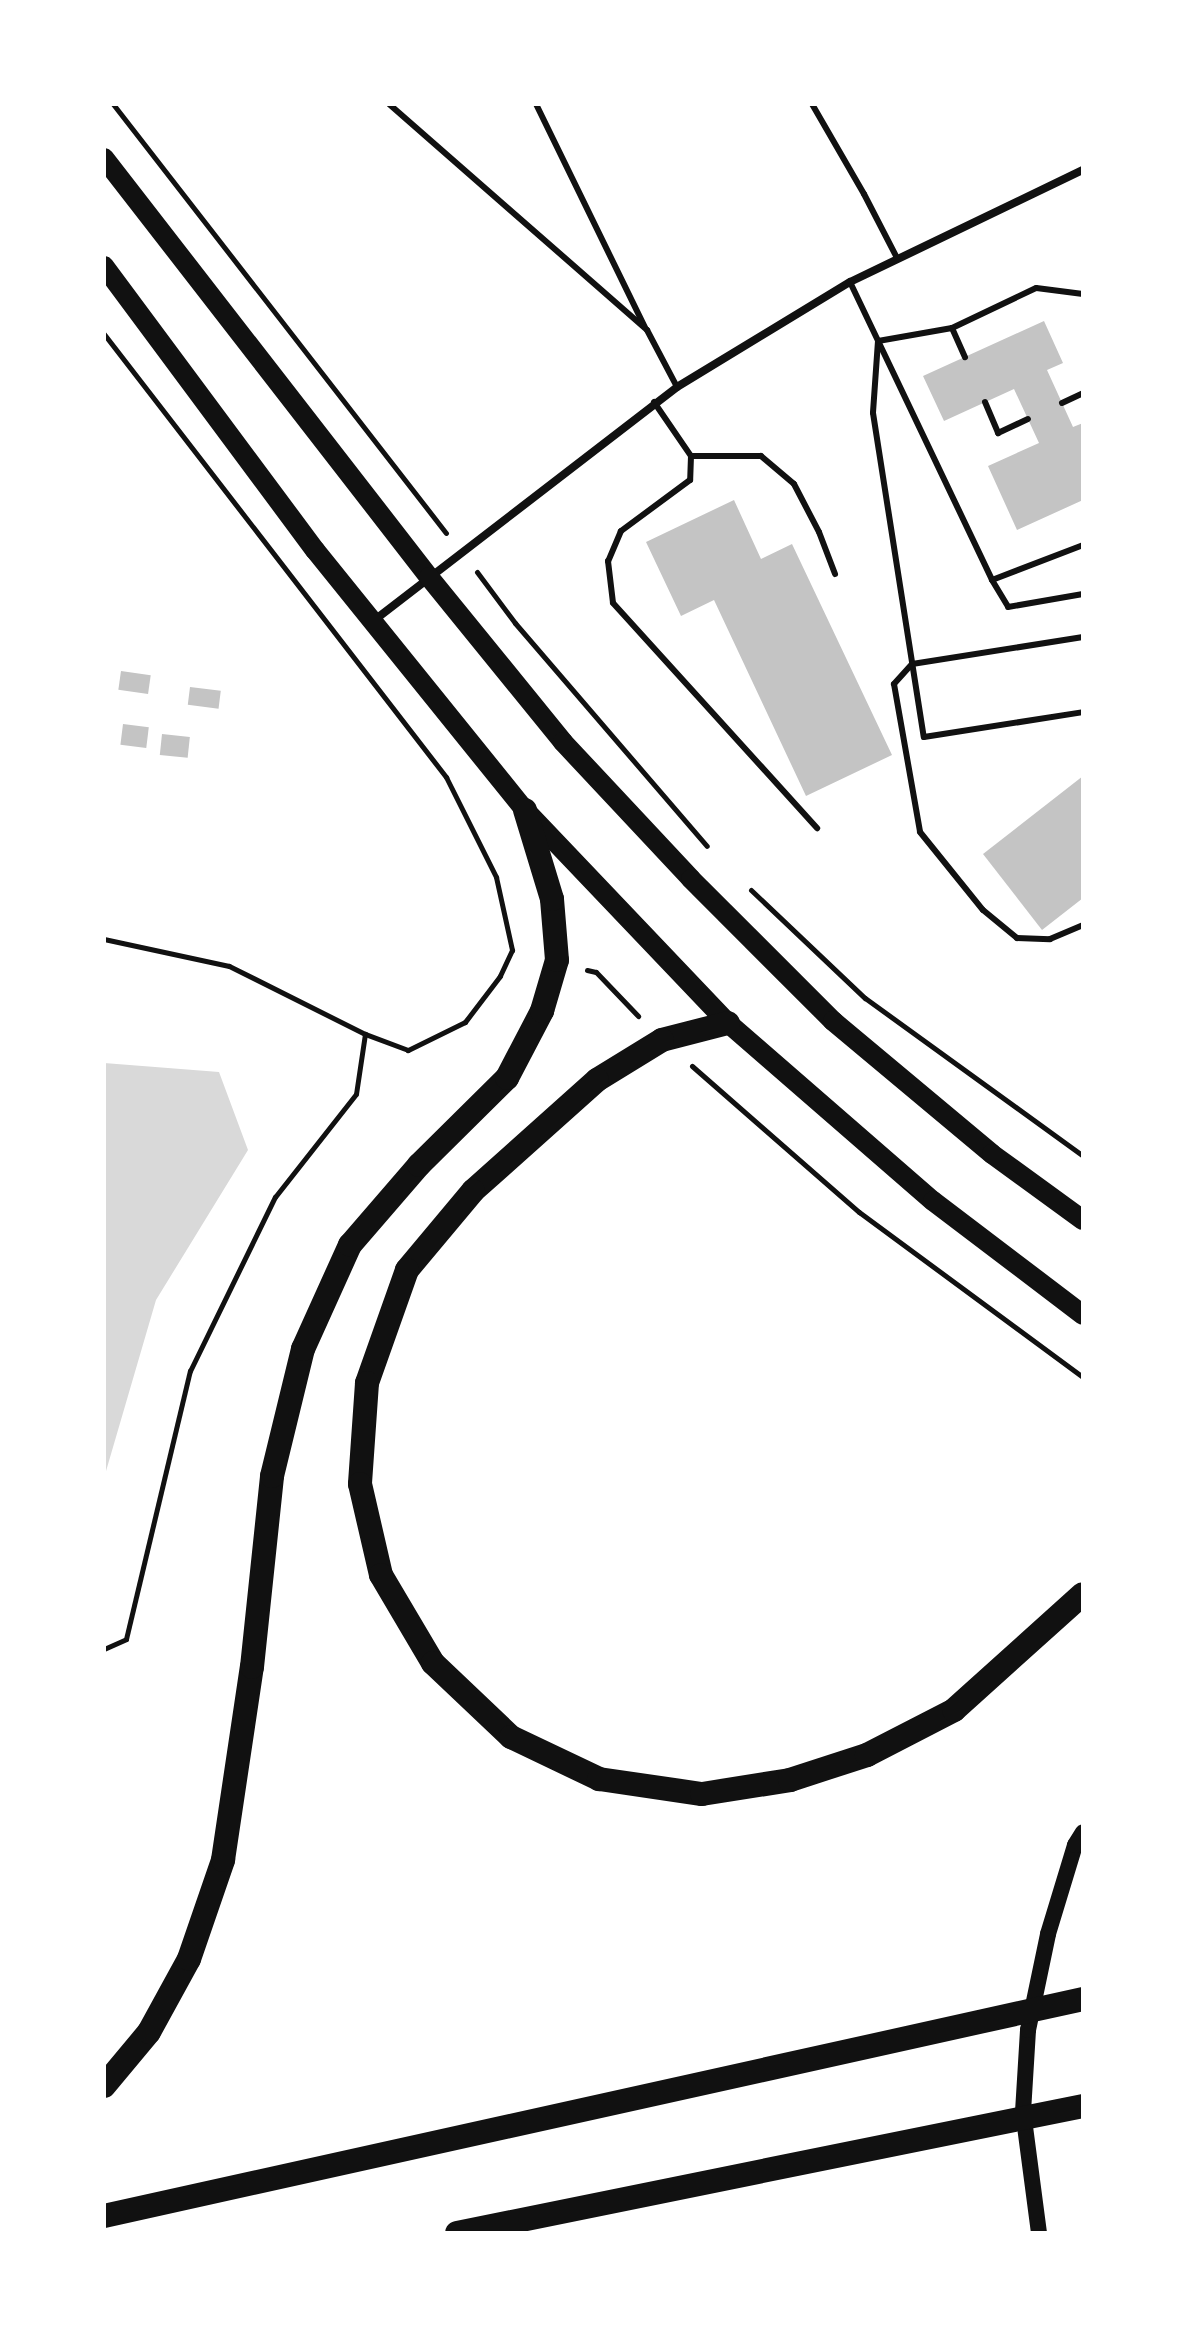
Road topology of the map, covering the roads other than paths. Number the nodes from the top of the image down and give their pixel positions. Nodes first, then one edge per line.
1 (389, 104) edge
2 (536, 104) edge
3 (812, 104) edge
4 (104, 158) edge
5 (1083, 170) edge
6 (897, 258) junction
7 (104, 266) edge
8 (850, 282) junction
9 (1083, 294) edge
10 (952, 328) junction
11 (647, 330) junction
12 (878, 341) junction
13 (965, 357) dead end
14 (677, 387) junction
15 (1083, 393) edge
16 (654, 402) junction
17 (985, 402) dead end
18 (1062, 403) dead end
19 (1028, 419) dead end
20 (691, 456) junction
21 (1083, 545) edge
22 (835, 574) dead end
23 (429, 577) junction
24 (992, 580) junction
25 (1083, 594) edge
26 (372, 622) junction
27 (1083, 637) edge
28 (912, 664) junction
29 (1083, 712) edge
30 (525, 810) junction
31 (817, 828) dead end
32 (1083, 925) edge
33 (728, 1023) junction
34 (1083, 1220) edge
35 (1083, 1315) edge
36 (1083, 1594) edge
37 (1083, 1832) edge
38 (1083, 1999) edge
39 (104, 2086) edge
40 (1083, 2106) edge
41 (104, 2216) edge
42 (457, 2233) edge
43 (1039, 2233) edge

1 - 11 lane
2 - 11 lane
3 - 6 lane
4 - 23 main road
5 - 6 street
6 - 8 street
7 - 26 main road
8 - 12 lane
8 - 14 street
9 - 10 lane
10 - 12 lane
10 - 13 lane
11 - 14 lane
12 - 24 lane
12 - 28 lane
14 - 16 street
15 - 18 lane
16 - 20 lane
16 - 23 street
17 - 19 lane
20 - 22 lane
20 - 31 lane
21 - 24 lane
23 - 26 street
23 - 34 main road
24 - 25 lane
26 - 30 main road
27 - 28 lane
28 - 29 lane
28 - 32 lane
30 - 33 main road
30 - 39 highway
33 - 35 main road
33 - 36 highway
37 - 43 main road
38 - 41 highway
40 - 42 highway

